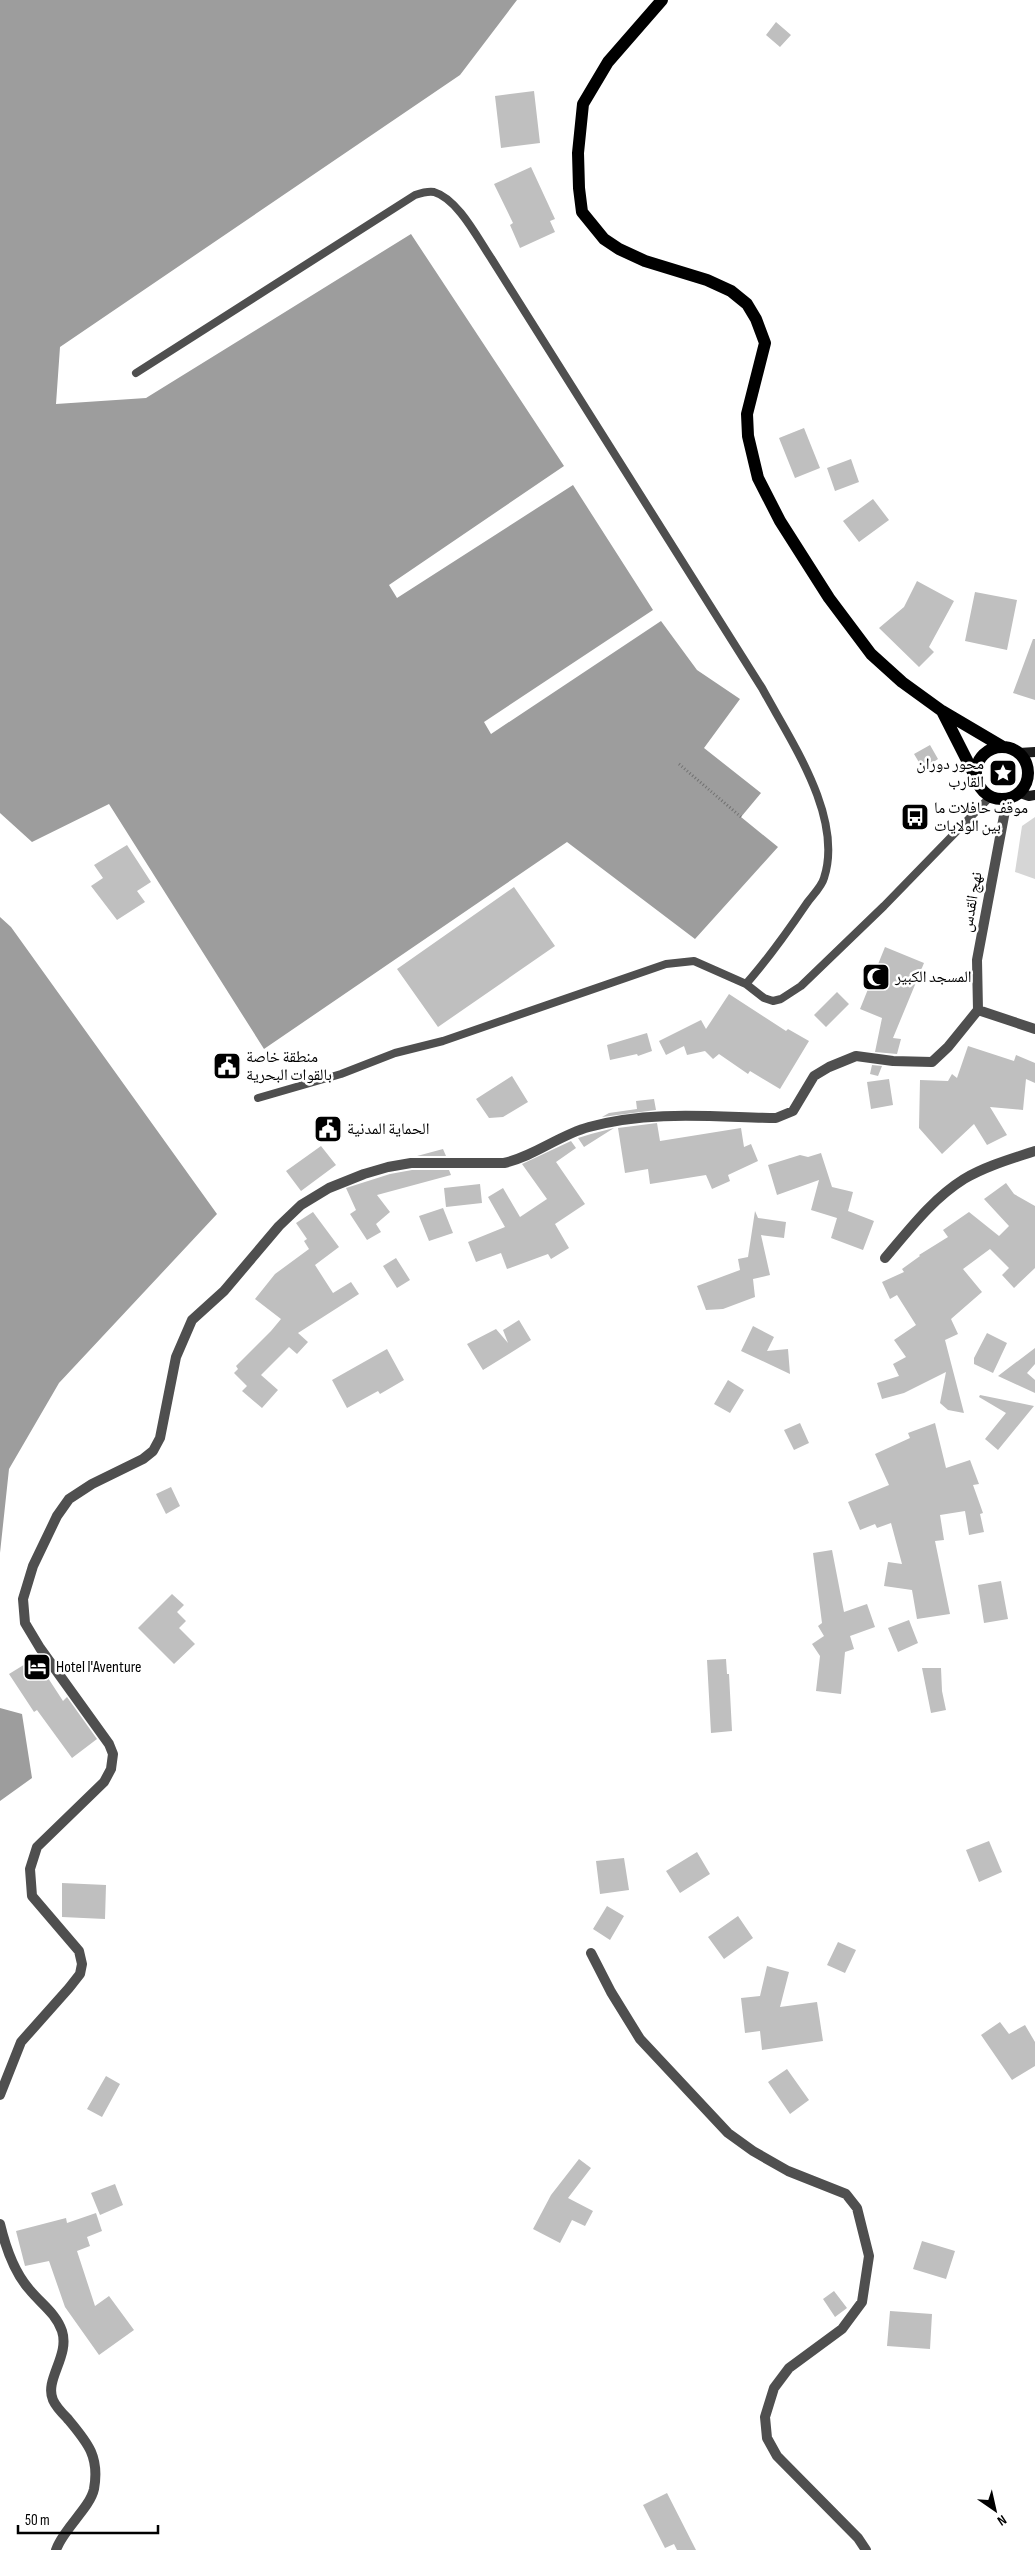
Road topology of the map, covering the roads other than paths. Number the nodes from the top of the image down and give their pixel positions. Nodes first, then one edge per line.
1 (662, 0) edge
2 (136, 373) dead end
3 (942, 711) junction
4 (1003, 747) junction
5 (1035, 752) edge
6 (1020, 753) junction
7 (975, 776) junction
8 (1020, 793) junction
9 (1035, 795) edge
10 (990, 797) junction
11 (1007, 800) junction
12 (746, 984) junction
13 (978, 1010) junction
14 (1035, 1030) edge
15 (258, 1098) dead end
16 (1035, 1151) edge
17 (885, 1258) dead end
18 (591, 1953) dead end
19 (0, 2095) edge
20 (0, 2224) edge
21 (56, 2550) edge
22 (866, 2550) edge

1 - 3 main road
2 - 12 lane
3 - 4 main road
3 - 7 main road
4 - 6 main road
4 - 7 main road
5 - 6 main road
6 - 8 main road
7 - 10 main road
8 - 9 main road
8 - 11 main road
10 - 11 main road
10 - 12 lane
11 - 13 street, نهج القدس
12 - 15 lane
13 - 14 street
13 - 19 street
16 - 17 street
18 - 22 street
20 - 21 street

